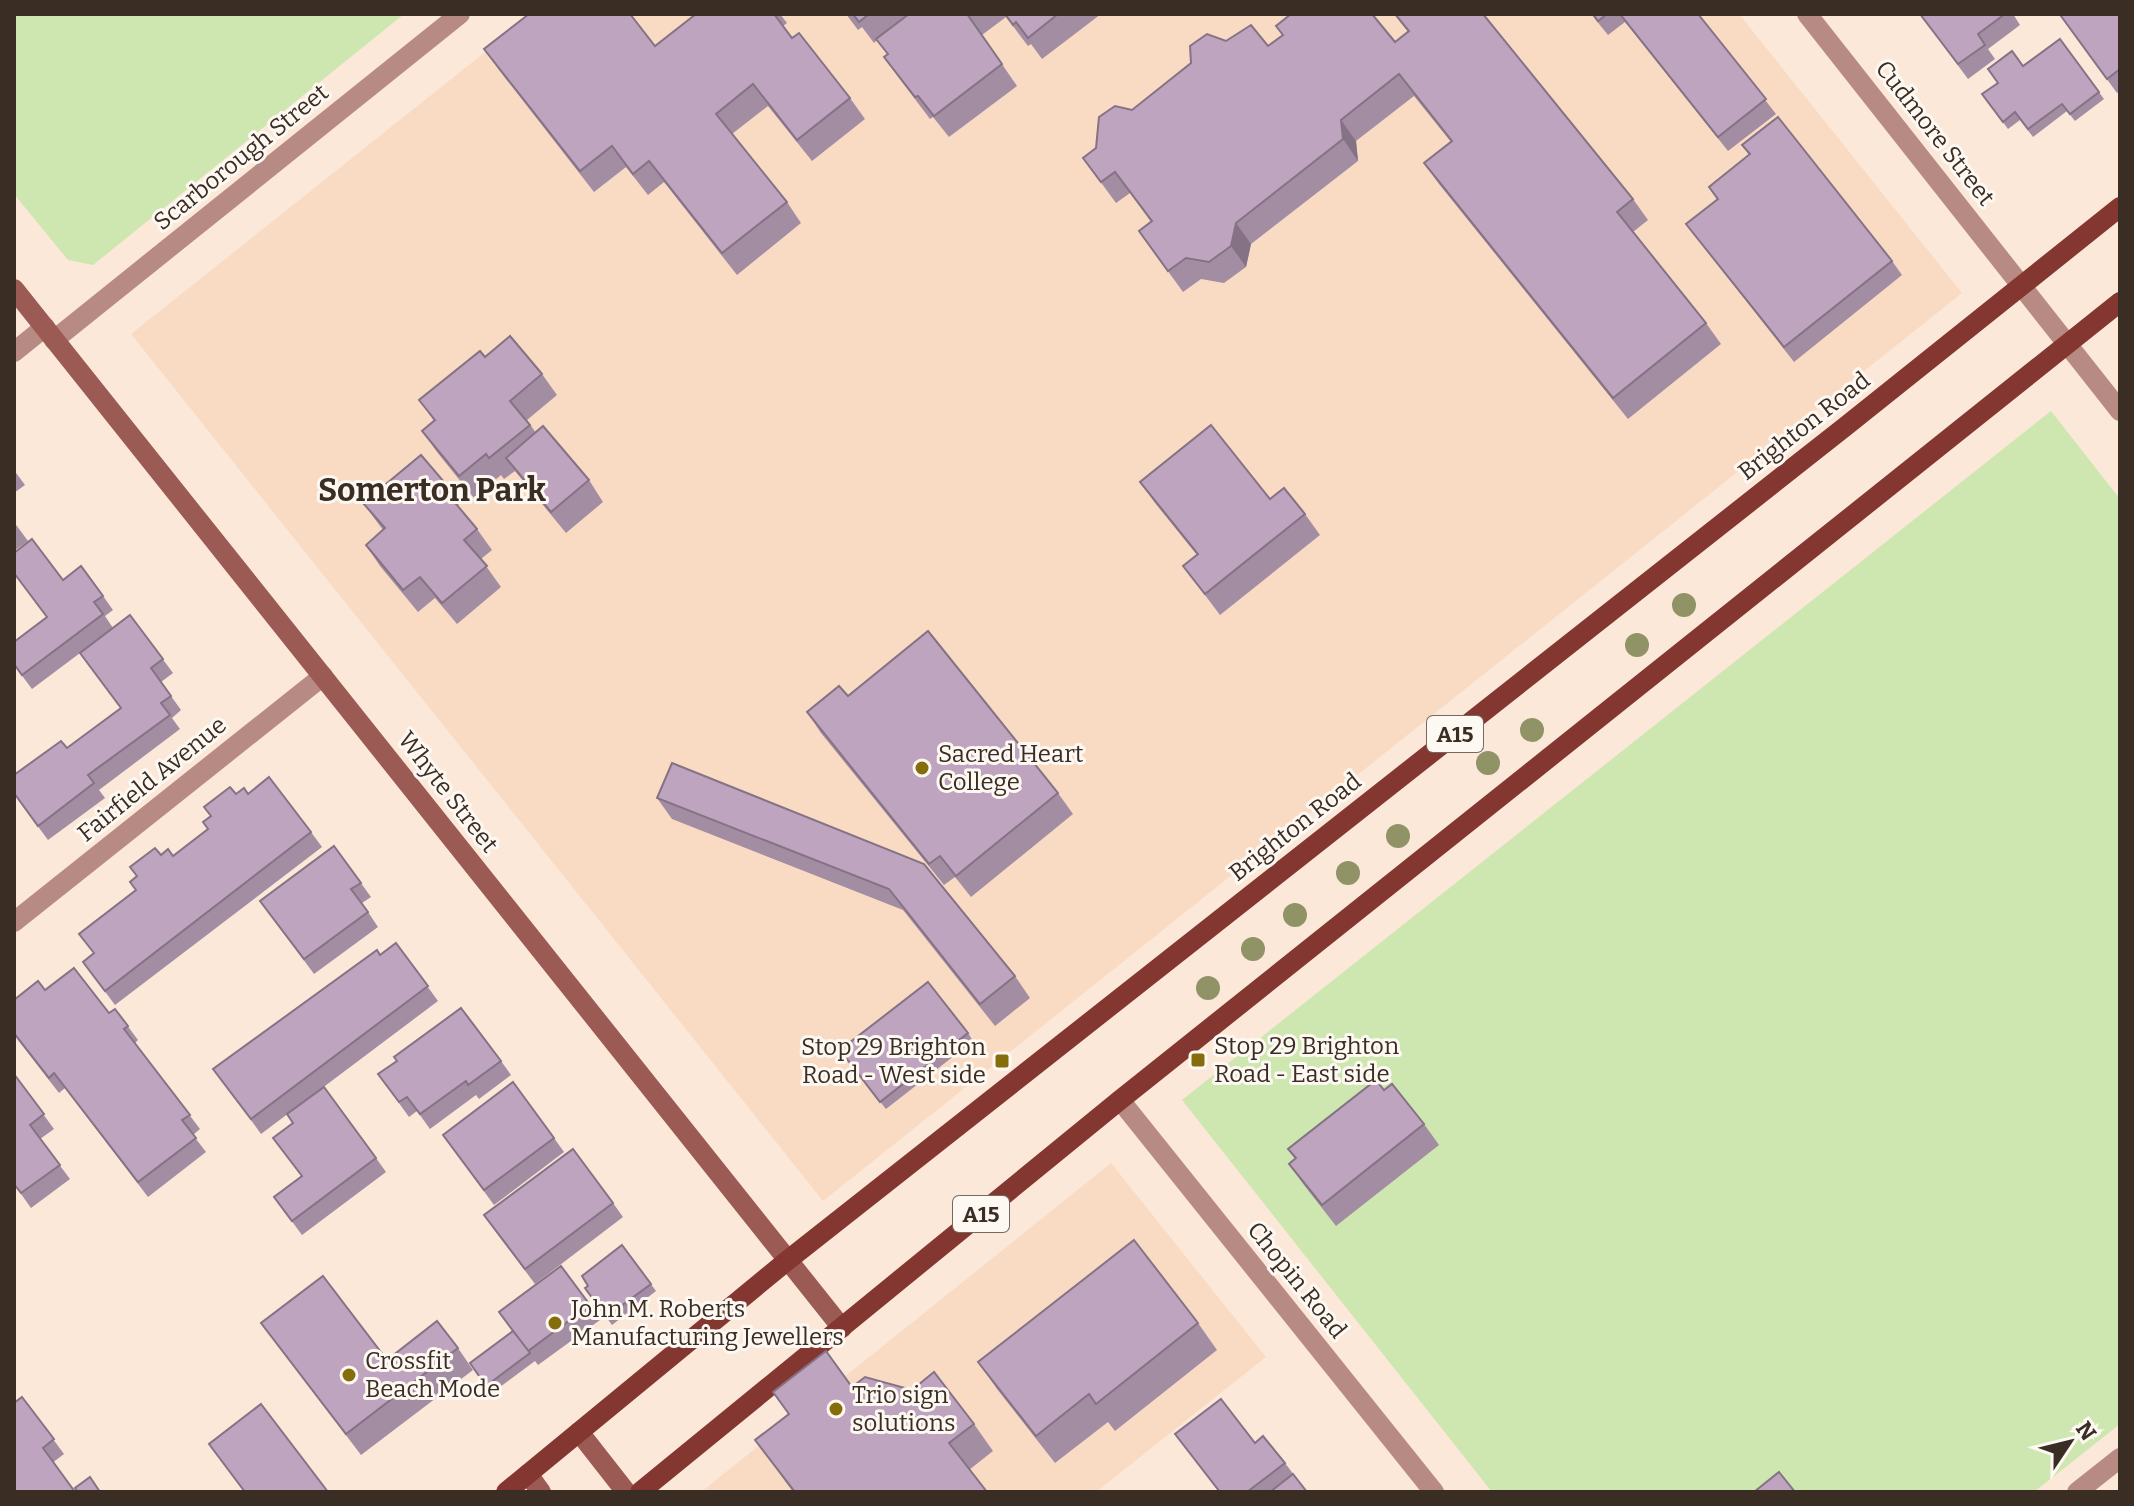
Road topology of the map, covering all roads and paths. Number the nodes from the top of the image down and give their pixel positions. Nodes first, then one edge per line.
1 (460, 14) edge
2 (1807, 14) edge
3 (2120, 207) edge
4 (2022, 285) junction
5 (14, 289) edge
6 (2120, 302) edge
7 (50, 334) junction
8 (2068, 343) junction
9 (14, 352) edge
10 (2120, 411) edge
11 (323, 676) junction
12 (14, 922) edge
13 (1120, 1100) junction
14 (788, 1260) junction
15 (842, 1328) junction
16 (579, 1432) junction
17 (2120, 1458) edge
18 (528, 1474) junction
19 (506, 1492) edge
20 (541, 1492) edge
21 (626, 1492) edge
22 (640, 1492) edge
23 (1434, 1492) edge
24 (2077, 1492) edge

1 - 7 street, Scarborough Street
2 - 4 street, Cudmore Street
3 - 4 main road, Brighton Road / A15
4 - 8 street, Cudmore Street
4 - 14 main road, Brighton Road / A15
5 - 7 street, Whyte Street
6 - 8 main road, A15
7 - 9 street, Scarborough Street
7 - 11 street, Whyte Street
8 - 10 street, Cudmore Street
8 - 13 main road, A15
11 - 12 street, Fairfield Avenue
11 - 14 street, Whyte Street
13 - 15 main road, A15
13 - 23 street, Chopin Road
14 - 15 street, Whyte Street
14 - 16 main road, Brighton Road / A15
15 - 22 main road, A15
16 - 18 main road, Brighton Road / A15
16 - 21 street
17 - 24 street
18 - 19 main road, Brighton Road / A15
18 - 20 street

